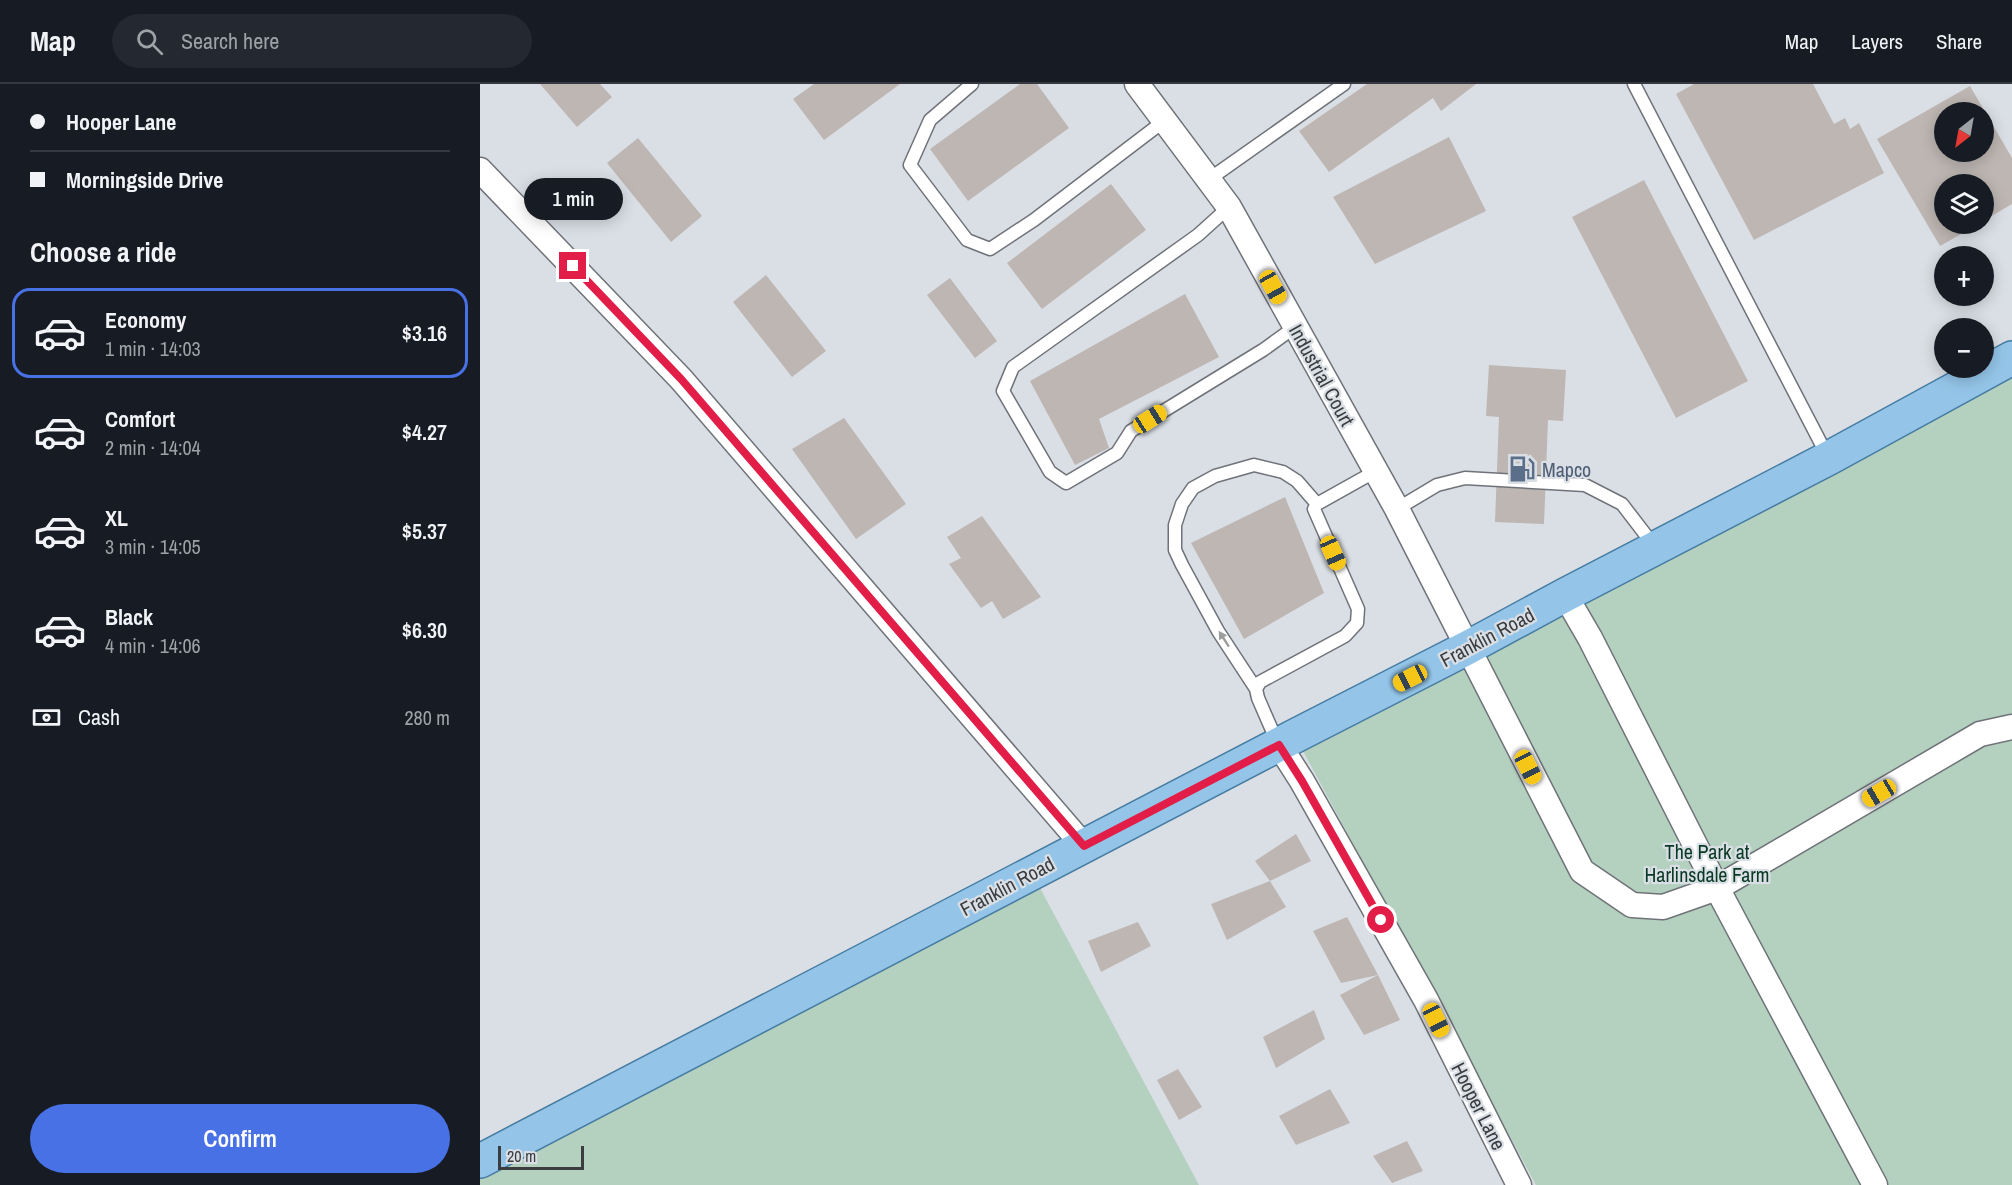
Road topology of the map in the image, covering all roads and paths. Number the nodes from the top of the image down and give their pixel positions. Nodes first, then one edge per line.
1 (972, 84) edge
2 (1137, 84) edge
3 (1344, 84) edge
4 (1634, 84) edge
5 (1164, 121) junction
6 (480, 170) edge
7 (1208, 180) junction
8 (1229, 207) junction
9 (1295, 327) junction
10 (2012, 358) edge
11 (1829, 458) junction
12 (1376, 471) junction
13 (1317, 504) junction
14 (1397, 509) junction
15 (1655, 548) junction
16 (1565, 595) junction
17 (1467, 648) junction
18 (1256, 688) junction
19 (2012, 727) edge
20 (1279, 745) junction
21 (1084, 846) junction
22 (1717, 888) junction
23 (480, 1161) edge
24 (1519, 1185) edge
25 (1875, 1185) edge

1 - 5 lane
2 - 5 street, Industrial Court
3 - 7 lane
4 - 11 lane
5 - 7 street, Industrial Court
6 - 21 street
7 - 8 street, Industrial Court
8 - 9 street, Industrial Court
8 - 9 lane
9 - 12 street, Industrial Court
10 - 11 main road, Franklin Road
11 - 15 main road, Franklin Road
12 - 13 lane
12 - 14 street, Industrial Court
13 - 18 lane
18 -> 13 lane
14 - 15 lane
14 - 17 street, Industrial Court
15 - 16 main road, Franklin Road
16 - 17 main road, Franklin Road
16 - 22 street
17 - 20 main road, Franklin Road
17 - 22 street, Industrial Court
18 - 20 lane
19 - 22 street, Industrial Court
20 - 21 main road, Franklin Road
20 - 24 street, Hooper Lane
21 - 23 main road, Franklin Road
22 - 25 street

